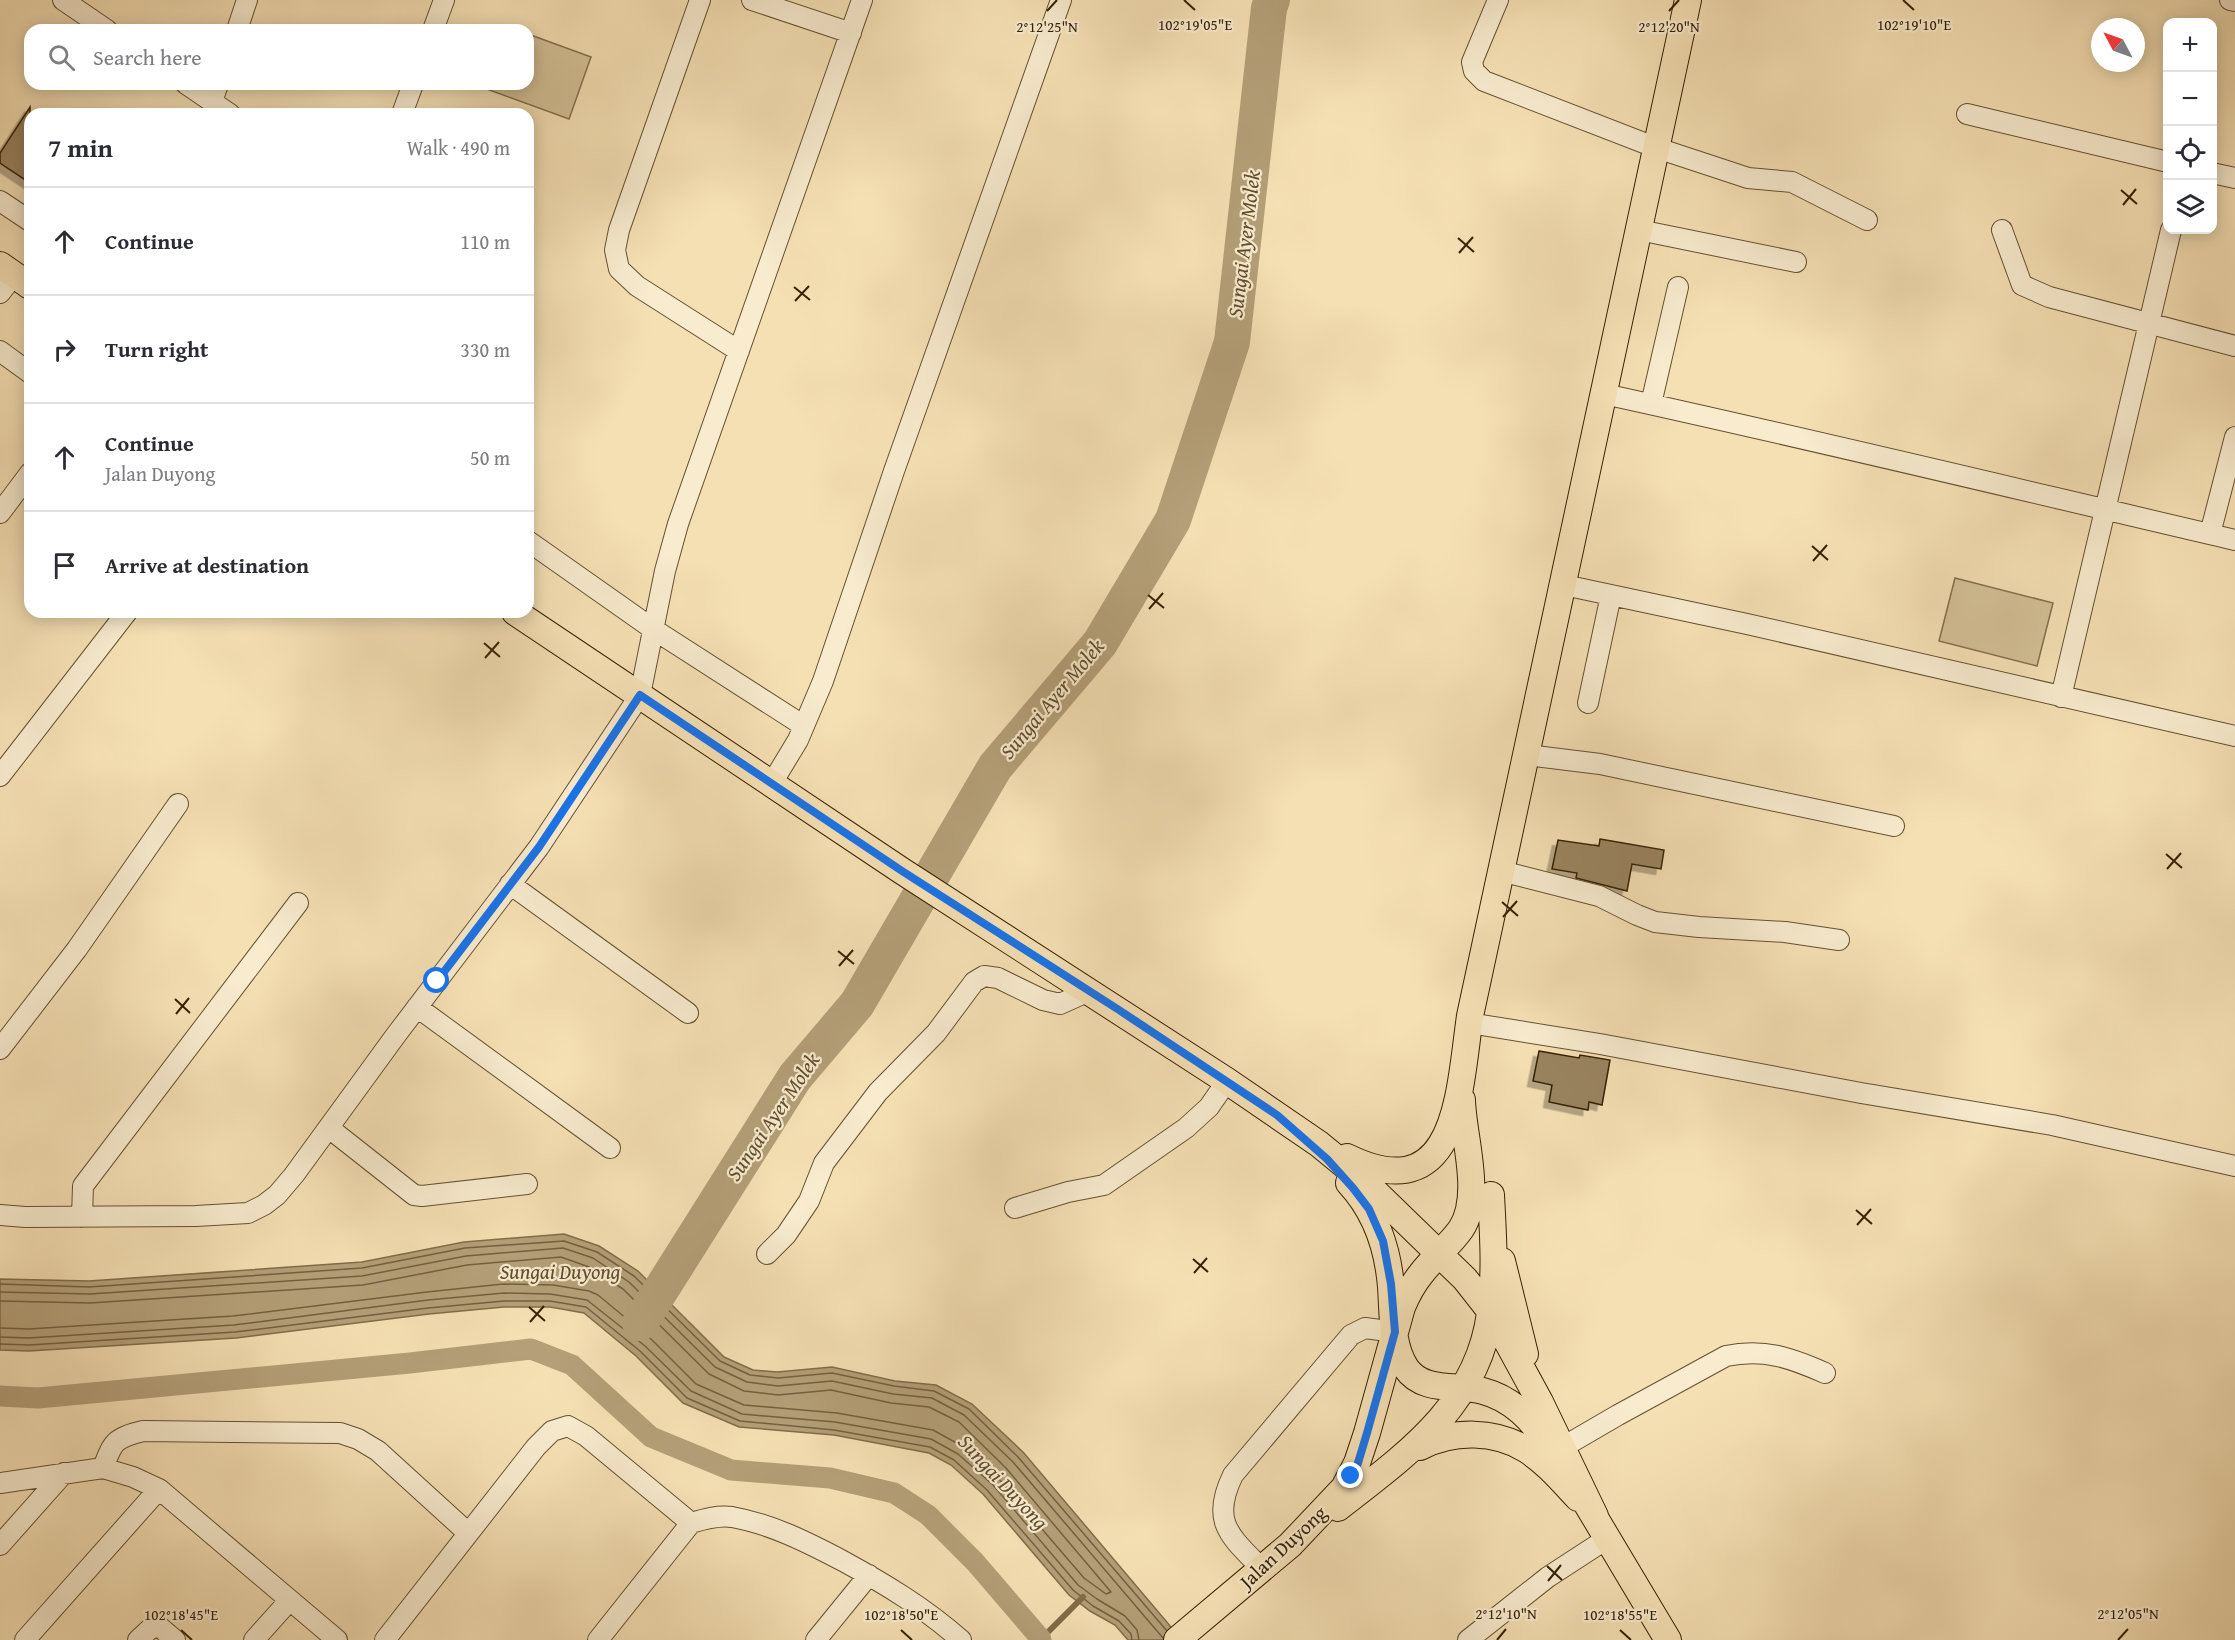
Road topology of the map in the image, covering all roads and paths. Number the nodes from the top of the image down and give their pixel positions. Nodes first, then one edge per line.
1 (63, 0) edge
2 (247, 0) edge
3 (444, 0) edge
4 (700, 0) edge
5 (752, 0) edge
6 (862, 0) edge
7 (1061, 0) edge
8 (1498, 0) edge
9 (1688, 0) edge
10 (2230, 0) edge
11 (2235, 1) edge
12 (98, 24) edge
13 (239, 24) edge
14 (435, 24) edge
15 (851, 33) junction
16 (411, 90) edge
17 (215, 93) edge
18 (226, 108) edge
19 (404, 108) edge
20 (1967, 114) dead end
21 (1657, 148) junction
22 (2163, 161) edge
23 (2217, 174) edge
24 (2235, 178) edge
25 (0, 201) edge
26 (24, 216) edge
27 (1867, 220) dead end
28 (1639, 230) junction
29 (2002, 230) dead end
30 (2170, 234) edge
31 (1796, 262) dead end
32 (1678, 287) dead end
33 (2149, 324) junction
34 (2235, 346) edge
35 (0, 351) edge
36 (739, 351) junction
37 (24, 369) edge
38 (1604, 394) junction
39 (1651, 404) junction
40 (2235, 437) edge
41 (24, 481) edge
42 (2105, 510) junction
43 (0, 513) edge
44 (2210, 534) junction
45 (2235, 540) edge
46 (534, 545) edge
47 (1564, 585) junction
48 (1611, 595) junction
49 (122, 618) edge
50 (524, 618) edge
51 (653, 629) junction
52 (640, 695) junction
53 (2061, 697) junction
54 (1588, 703) dead end
55 (804, 726) junction
56 (2235, 736) edge
57 (1527, 755) junction
58 (0, 776) edge
59 (772, 783) junction
60 (178, 804) dead end
61 (1894, 826) dead end
62 (1502, 870) junction
63 (510, 884) junction
64 (297, 903) dead end
65 (1839, 940) dead end
66 (1089, 991) junction
67 (417, 1007) junction
68 (688, 1013) dead end
69 (1467, 1031) junction
70 (0, 1049) edge
71 (1461, 1079) junction
72 (1227, 1081) junction
73 (1277, 1115) junction
74 (329, 1128) junction
75 (1319, 1144) junction
76 (610, 1148) dead end
77 (2235, 1166) edge
78 (527, 1184) dead end
79 (1491, 1195) junction
80 (1015, 1208) dead end
81 (0, 1215) edge
82 (82, 1217) junction
83 (767, 1254) dead end
84 (1441, 1254) junction
85 (1491, 1312) junction
86 (1395, 1332) junction
87 (1825, 1373) dead end
88 (1465, 1388) junction
89 (1540, 1402) junction
90 (1563, 1447) junction
91 (1405, 1455) junction
92 (103, 1468) junction
93 (64, 1473) junction
94 (0, 1483) edge
95 (159, 1490) junction
96 (1595, 1516) junction
97 (691, 1522) junction
98 (468, 1533) junction
99 (1608, 1538) junction
100 (0, 1545) edge
101 (1290, 1545) junction
102 (1263, 1569) junction
103 (869, 1575) junction
104 (289, 1601) junction
105 (1186, 1633) edge
106 (25, 1640) edge
107 (138, 1640) edge
108 (175, 1640) edge
109 (254, 1640) edge
110 (337, 1640) edge
111 (386, 1640) edge
112 (598, 1640) edge
113 (816, 1640) edge
114 (961, 1640) edge
115 (1468, 1640) edge
116 (1668, 1640) edge

1 - 12 street
2 - 13 street
3 - 14 street
4 - 36 street
5 - 15 street
6 - 15 street
7 - 55 street
8 - 21 street
9 - 21 main road
10 - 11 street
15 - 36 street
16 - 19 street
17 - 18 street
20 - 22 street
21 - 27 street
21 - 28 main road
23 - 24 street
25 - 26 street
28 - 31 street
28 - 38 main road
29 - 33 street
30 - 33 street
32 - 39 street
33 - 34 street
33 - 42 street
35 - 37 street
36 - 51 street
38 - 39 street
38 - 47 main road
39 - 42 street
40 - 44 street
41 - 43 street
42 - 44 street
42 - 53 street
44 - 45 street
46 - 51 street
47 - 48 street
47 - 57 main road
48 - 53 street
48 - 54 street
49 - 58 street
50 - 52 main road
51 - 52 street
51 - 55 street
52 - 59 main road
52 - 63 street
53 - 56 street
55 - 59 street
57 - 61 street
57 - 62 main road
59 - 66 main road
60 - 70 street
62 - 65 street
62 - 69 main road
63 - 67 street
63 - 68 street
64 - 82 street
66 - 72 main road
66 - 83 street
67 - 74 street
67 - 76 street
69 - 71 main road
69 - 77 street
69 - 79 main road
71 - 75 main road
71 - 84 main road
72 - 73 main road
72 - 80 street
73 - 75 main road
73 - 86 main road
74 - 78 street
74 - 82 street
75 - 84 main road
79 - 85 main road
79 - 89 main road
81 - 82 street
84 - 85 main road
84 - 86 main road
85 - 88 main road
85 - 89 main road
86 - 88 main road
86 - 101 main road, Jalan Duyong
86 - 102 street
87 - 90 street
88 - 91 main road
88 - 96 main road
89 - 90 main road
90 - 96 main road
91 - 96 main road
91 - 101 main road
92 - 93 street
92 - 95 street
92 - 98 street
93 - 94 street
93 - 100 street
95 - 104 street
95 - 106 street
96 - 99 main road
97 - 98 street
97 - 103 street
97 - 112 street
98 - 111 street
99 - 115 street
99 - 116 main road
101 - 102 main road, Jalan Duyong
102 - 105 main road, Jalan Duyong
103 - 113 street
103 - 114 street
104 - 109 street
104 - 110 street
107 - 108 street

